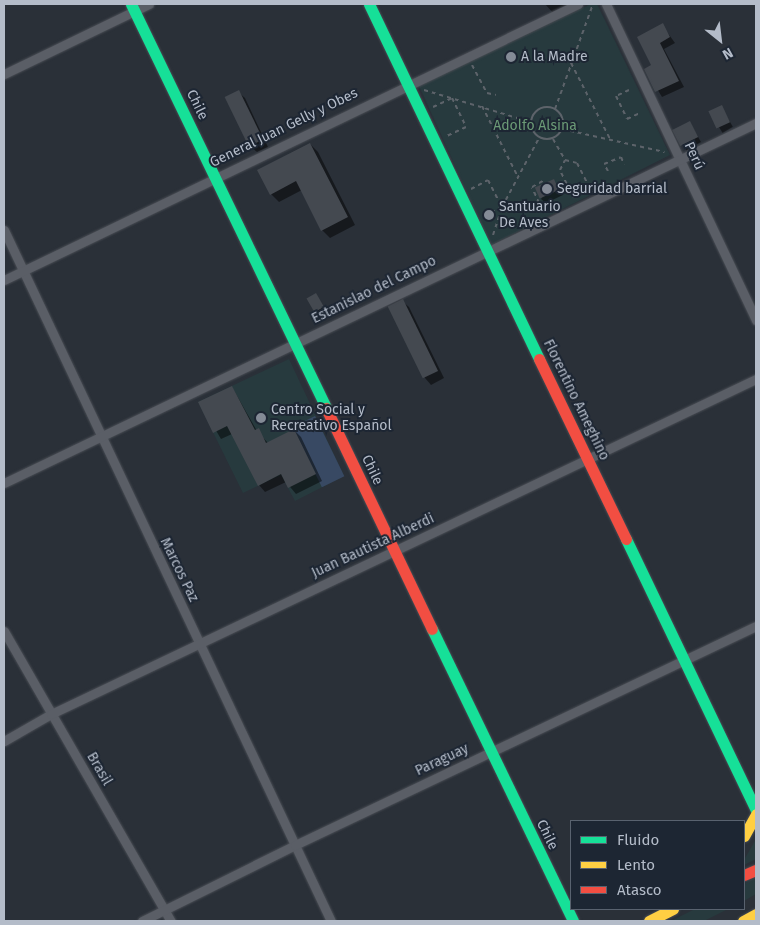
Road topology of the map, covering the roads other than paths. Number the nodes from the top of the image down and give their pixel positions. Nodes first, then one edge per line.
1 (149, 4) edge
2 (369, 4) edge
3 (578, 4) edge
4 (606, 4) edge
5 (133, 7) edge
6 (4, 74) edge
7 (408, 85) junction
8 (756, 123) edge
9 (680, 159) junction
10 (215, 177) junction
11 (4, 230) edge
12 (488, 251) junction
13 (23, 270) junction
14 (4, 280) edge
15 (756, 320) edge
16 (296, 342) junction
17 (756, 380) edge
18 (100, 436) junction
19 (588, 459) junction
20 (4, 483) edge
21 (394, 551) junction
22 (756, 626) edge
23 (4, 631) edge
24 (199, 643) junction
25 (684, 661) junction
26 (51, 714) junction
27 (4, 740) edge
28 (490, 752) junction
29 (756, 810) edge
30 (756, 814) edge
31 (745, 834) edge
32 (295, 845) junction
33 (164, 908) junction
34 (671, 910) edge
35 (756, 914) edge
36 (142, 921) edge
37 (171, 921) edge
38 (331, 921) edge
39 (573, 921) edge
40 (649, 921) edge
41 (743, 921) edge

1 - 5 street
2 - 7 main road, Florentino Ameghino
3 - 7 street, General Juan Gelly y Obes
4 - 9 street, Perú
5 - 6 street
5 - 10 main road, Chile
7 - 10 street, General Juan Gelly y Obes
7 - 12 main road, Florentino Ameghino
8 - 9 street, Estanislao del Campo
9 - 12 street, Estanislao del Campo
9 - 15 street, Perú
10 - 13 street, General Juan Gelly y Obes
10 - 16 main road, Chile
11 - 13 street, Marcos Paz
12 - 16 street, Estanislao del Campo
12 - 19 main road, Florentino Ameghino
13 - 14 street, General Juan Gelly y Obes
13 - 18 street, Marcos Paz
16 - 18 street, Estanislao del Campo
16 - 21 main road, Chile
17 - 19 street, Juan Bautista Alberdi
18 - 20 street, Estanislao del Campo
18 - 24 street, Marcos Paz
19 - 21 street, Juan Bautista Alberdi
19 - 25 main road, Florentino Ameghino
21 - 24 street, Juan Bautista Alberdi
21 - 28 main road, Chile
22 - 25 street, Paraguay
23 - 26 street, Brasil
24 - 26 street, Juan Bautista Alberdi
24 - 32 street, Marcos Paz
25 - 28 street, Paraguay
25 - 29 main road, Florentino Ameghino
26 - 27 street, Juan Bautista Alberdi
26 - 33 street, Brasil
28 - 32 street, Paraguay
28 - 39 main road, Chile
30 - 31 main road
32 - 33 street, Paraguay
32 - 38 street, Marcos Paz
33 - 36 street, Paraguay
33 - 37 street, Brasil
34 - 40 main road
35 - 41 main road

